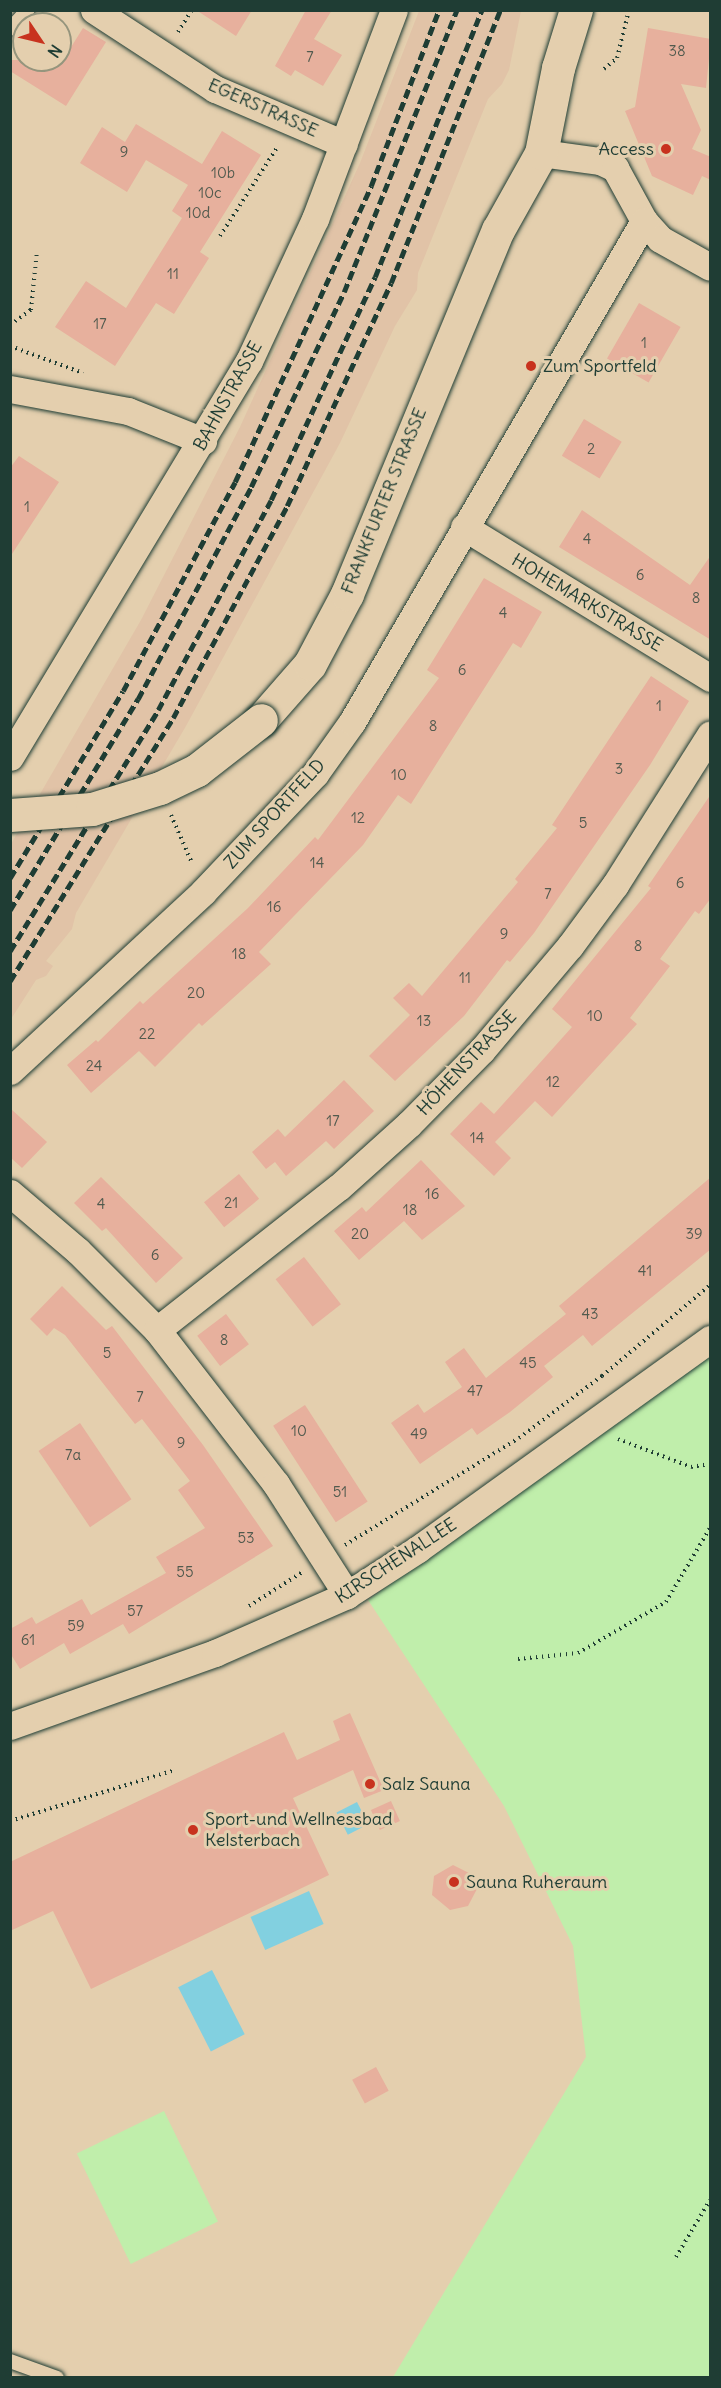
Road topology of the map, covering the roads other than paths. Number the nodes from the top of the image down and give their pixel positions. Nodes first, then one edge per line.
1 (28, 10) edge
2 (94, 10) edge
3 (394, 10) edge
4 (576, 10) edge
5 (10, 29) edge
6 (344, 144) junction
7 (541, 153) junction
8 (644, 222) junction
9 (711, 267) edge
10 (10, 389) edge
11 (203, 441) junction
12 (464, 527) junction
13 (711, 678) edge
14 (711, 735) edge
15 (10, 757) edge
16 (10, 815) edge
17 (10, 1071) edge
18 (10, 1193) edge
19 (157, 1330) junction
20 (711, 1339) edge
21 (347, 1595) junction
22 (10, 1726) edge
23 (10, 2361) edge
24 (57, 2378) edge

1 - 5 lane
2 - 6 street, EGERSTRASSE
3 - 6 street, BAHNSTRASSE
4 - 7 street, FRANKFURTER STRASSE
6 - 11 street, BAHNSTRASSE
7 - 8 street
7 - 16 street, FRANKFURTER STRASSE, bridge
8 - 9 street
8 - 12 street, ZUM SPORTFELD
10 - 11 street
11 - 15 street, BAHNSTRASSE
12 - 13 street, HOHEMARKSTRASSE
12 - 17 street, ZUM SPORTFELD
14 - 19 street, HÖHENSTRASSE
18 - 19 street
19 - 21 street
20 - 21 street, KIRSCHENALLEE
21 - 22 street, KIRSCHENALLEE
23 - 24 lane

